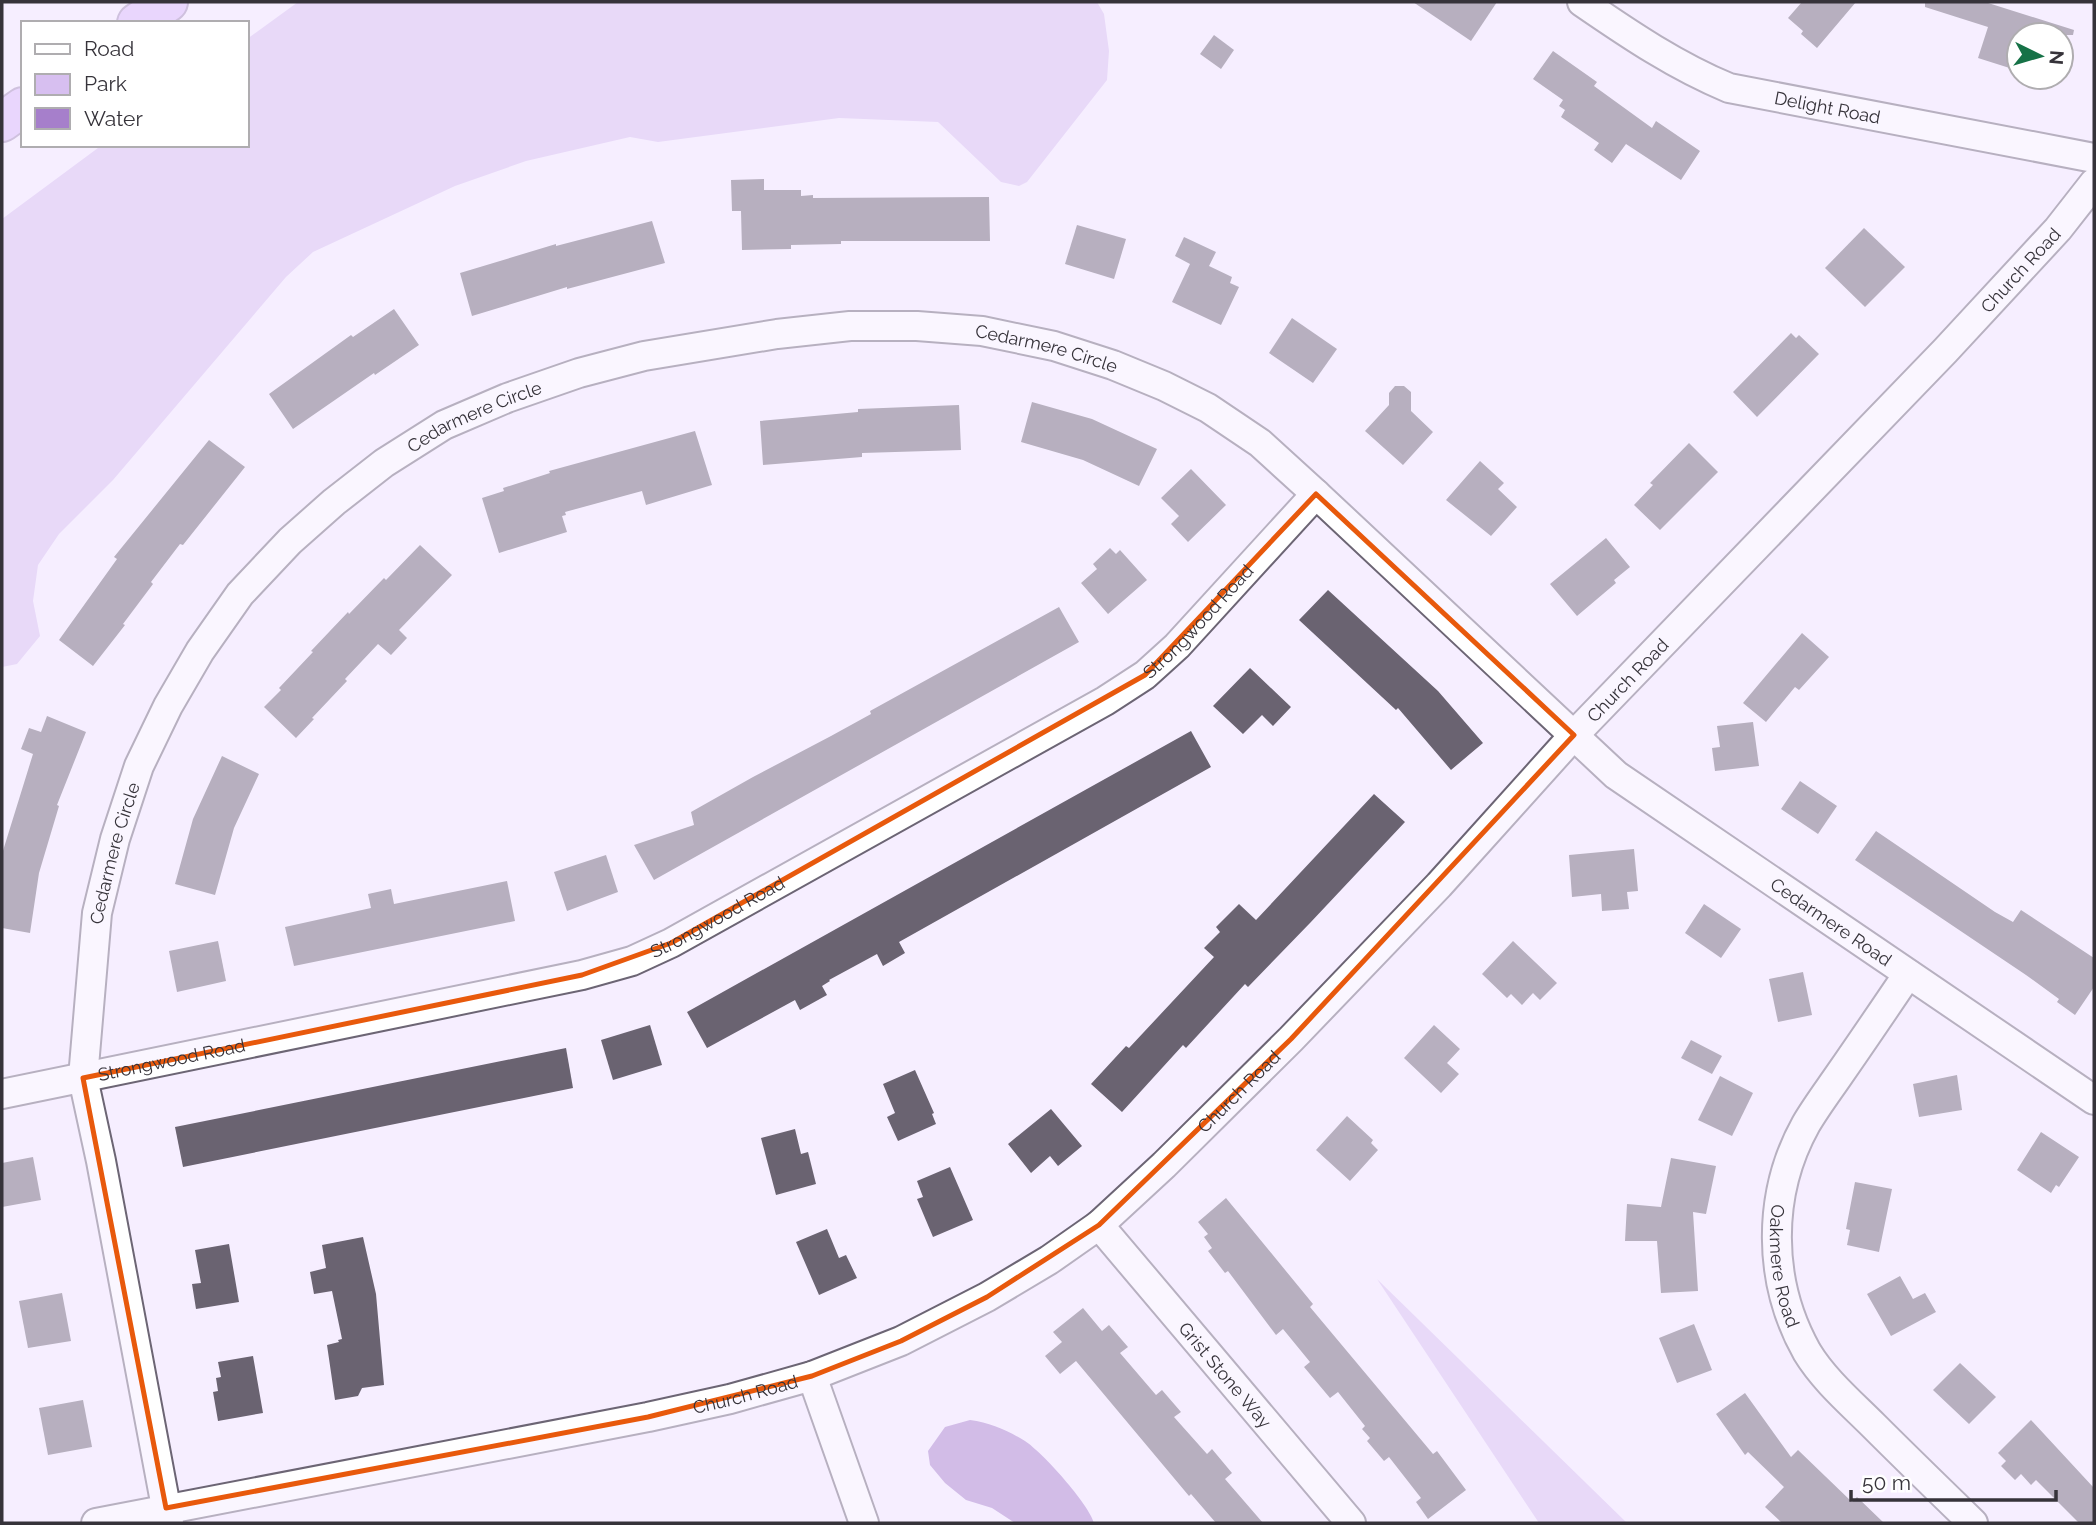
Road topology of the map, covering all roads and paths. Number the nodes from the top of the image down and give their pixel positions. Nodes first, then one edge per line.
1 (168, 2) edge
2 (1582, 2) edge
3 (140, 21) edge
4 (21, 108) edge
5 (2, 122) edge
6 (2094, 158) edge
7 (2094, 183) edge
8 (1316, 494) junction
9 (1574, 735) junction
10 (1908, 974) junction
11 (83, 1078) junction
12 (2, 1094) edge
13 (2094, 1100) edge
14 (1099, 1225) junction
15 (812, 1376) junction
16 (168, 1516) edge
17 (96, 1523) edge
18 (864, 1523) edge
19 (1351, 1523) edge
20 (1973, 1523) edge

1 - 3 highway
2 - 6 street, Delight Road
4 - 5 highway
7 - 9 street, Church Road
8 - 9 street, Cedarmere Circle
8 - 11 street, Strongwood Road
8 - 11 street, Cedarmere Circle
9 - 10 street, Cedarmere Road
9 - 14 street, Church Road
10 - 13 street, Cedarmere Road
10 - 20 street, Oakmere Road
11 - 12 street, Strongwood Road
11 - 16 street, Cedarmere Circle
14 - 15 street, Church Road
14 - 19 street, Grist Stone Way
15 - 16 street, Church Road
15 - 18 street
16 - 17 street, Church Road

